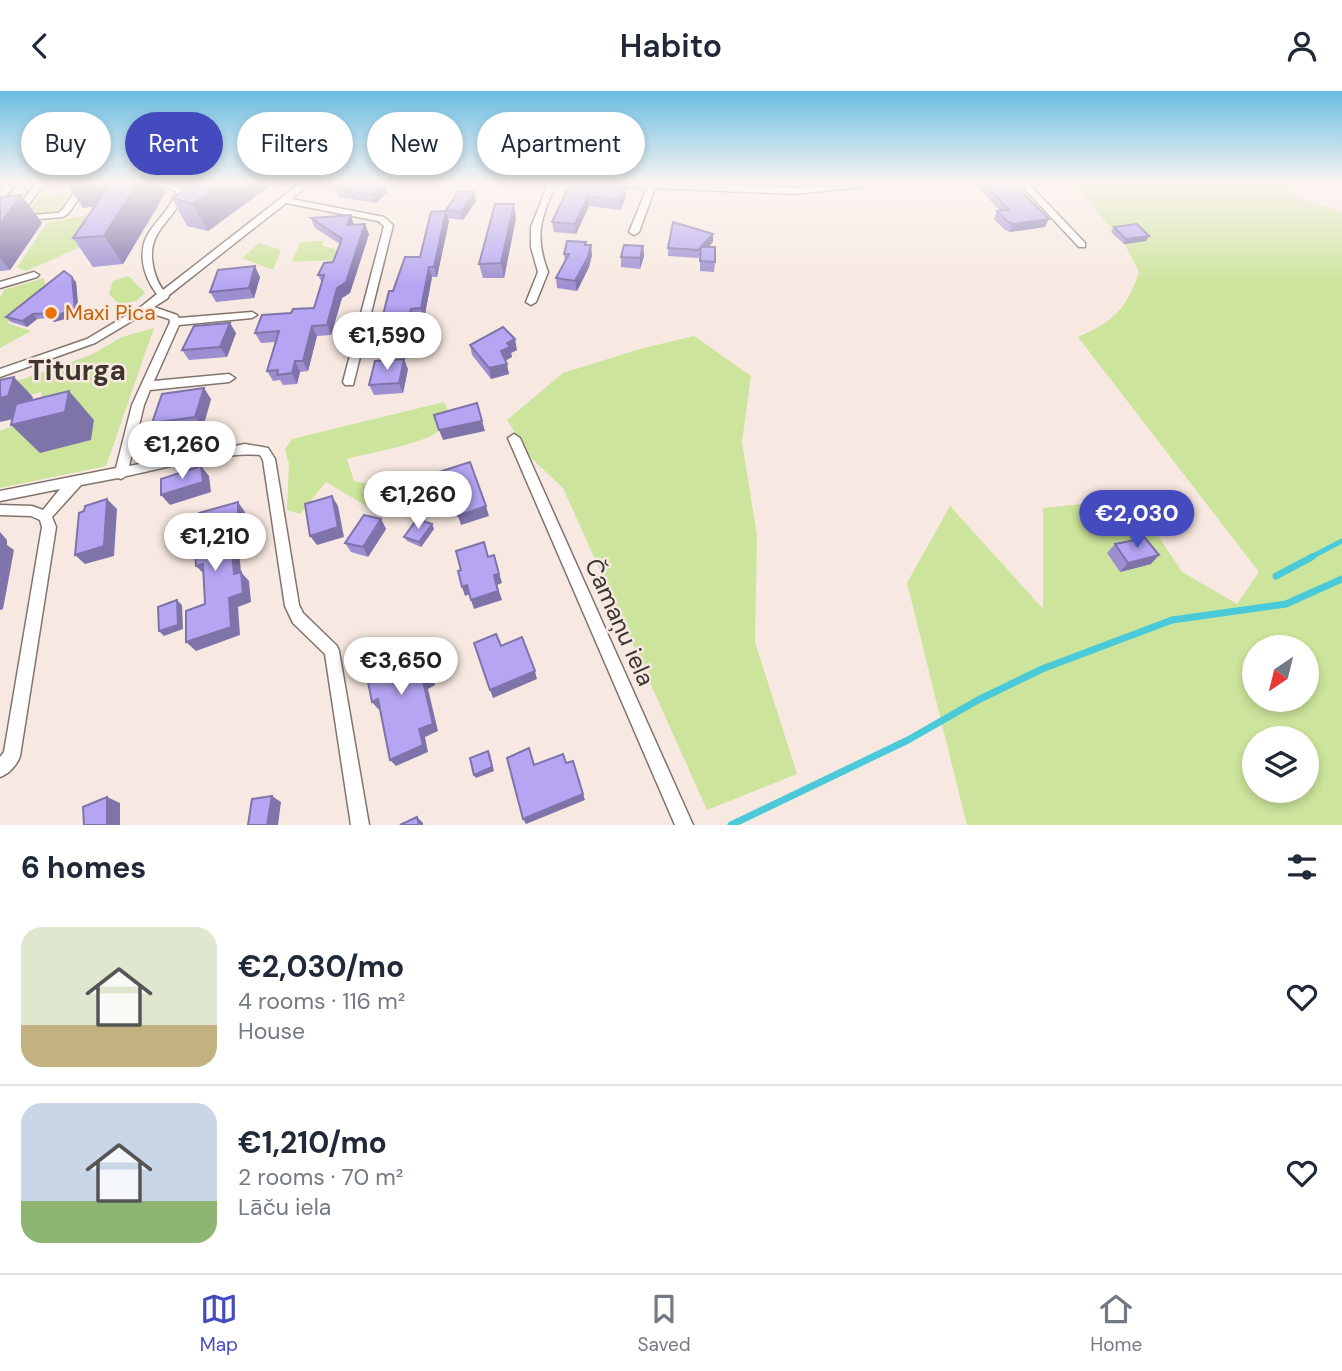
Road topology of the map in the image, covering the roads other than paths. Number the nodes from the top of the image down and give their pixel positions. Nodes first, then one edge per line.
1 (21, 218) edge
2 (166, 218) edge
3 (263, 218) edge
4 (377, 218) edge
5 (536, 218) edge
6 (639, 218) edge
7 (1057, 218) edge
8 (12, 219) junction
9 (0, 220) edge
10 (634, 232) dead end
11 (0, 235) edge
12 (1083, 245) dead end
13 (34, 275) dead end
14 (0, 285) edge
15 (164, 296) junction
16 (531, 302) dead end
17 (146, 308) junction
18 (252, 315) dead end
19 (175, 322) junction
20 (0, 373) edge
21 (229, 378) dead end
22 (349, 382) dead end
23 (148, 386) junction
24 (514, 438) dead end
25 (121, 474) junction
26 (79, 481) junction
27 (0, 496) edge
28 (0, 510) edge
29 (45, 516) junction
30 (0, 769) edge
31 (360, 825) edge
32 (684, 825) edge

1 - 8 street
2 - 15 street
3 - 15 street
4 - 22 street
5 - 16 street
6 - 10 street
7 - 12 street
8 - 9 street
8 - 11 street
13 - 14 street
15 - 17 street
17 - 19 street
17 - 20 street
18 - 19 street
19 - 23 street
21 - 23 street
23 - 25 street
24 - 32 street, Čamaņu iela
25 - 26 street
25 - 31 street
26 - 27 street
26 - 29 street
28 - 29 street
29 - 30 street

